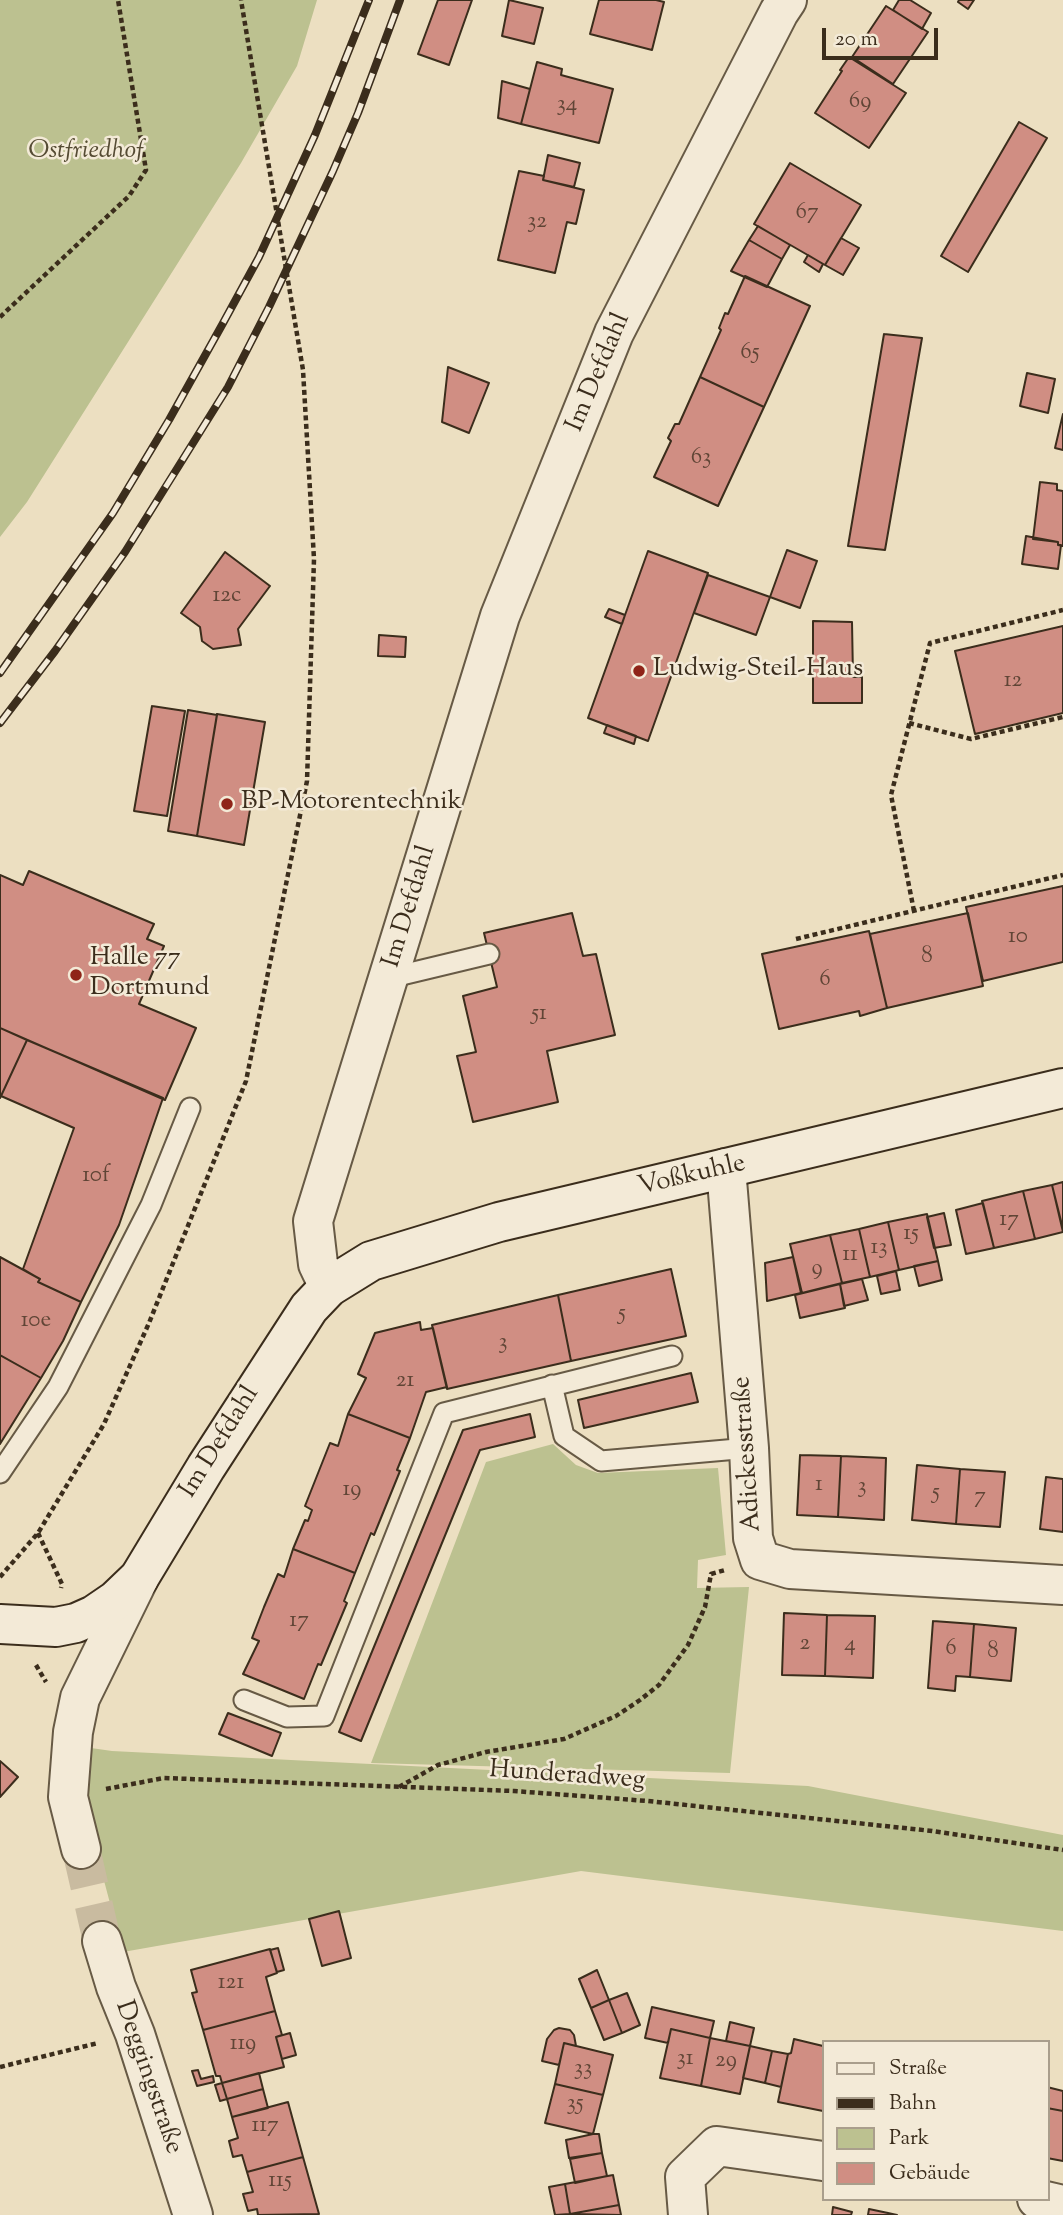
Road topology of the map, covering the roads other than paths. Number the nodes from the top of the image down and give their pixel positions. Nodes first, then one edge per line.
1 (787, 0) edge
2 (489, 954) dead end
3 (389, 978) junction
4 (1063, 1088) edge
5 (190, 1108) dead end
6 (726, 1168) junction
7 (328, 1287) junction
8 (672, 1356) dead end
9 (552, 1385) junction
10 (749, 1448) junction
11 (0, 1473) edge
12 (139, 1578) junction
13 (1063, 1585) edge
14 (0, 1624) edge
15 (244, 1700) dead end
16 (81, 1849) tunnel mouth
17 (102, 1941) tunnel mouth
18 (822, 2161) edge
19 (193, 2215) edge
20 (688, 2215) edge

1 - 3 street, Im Defdahl
2 - 3 lane
3 - 7 street, Im Defdahl
4 - 6 street, Voßkuhle
5 - 11 lane
6 - 7 street, Voßkuhle
6 - 10 street, Adickesstraße
7 - 12 street, Im Defdahl
8 - 9 lane
9 - 10 lane
9 - 15 lane
10 - 13 street, Adickesstraße
12 - 14 street, Im Defdahl
12 - 16 street
17 - 19 street, Deggingstraße
18 - 20 street

